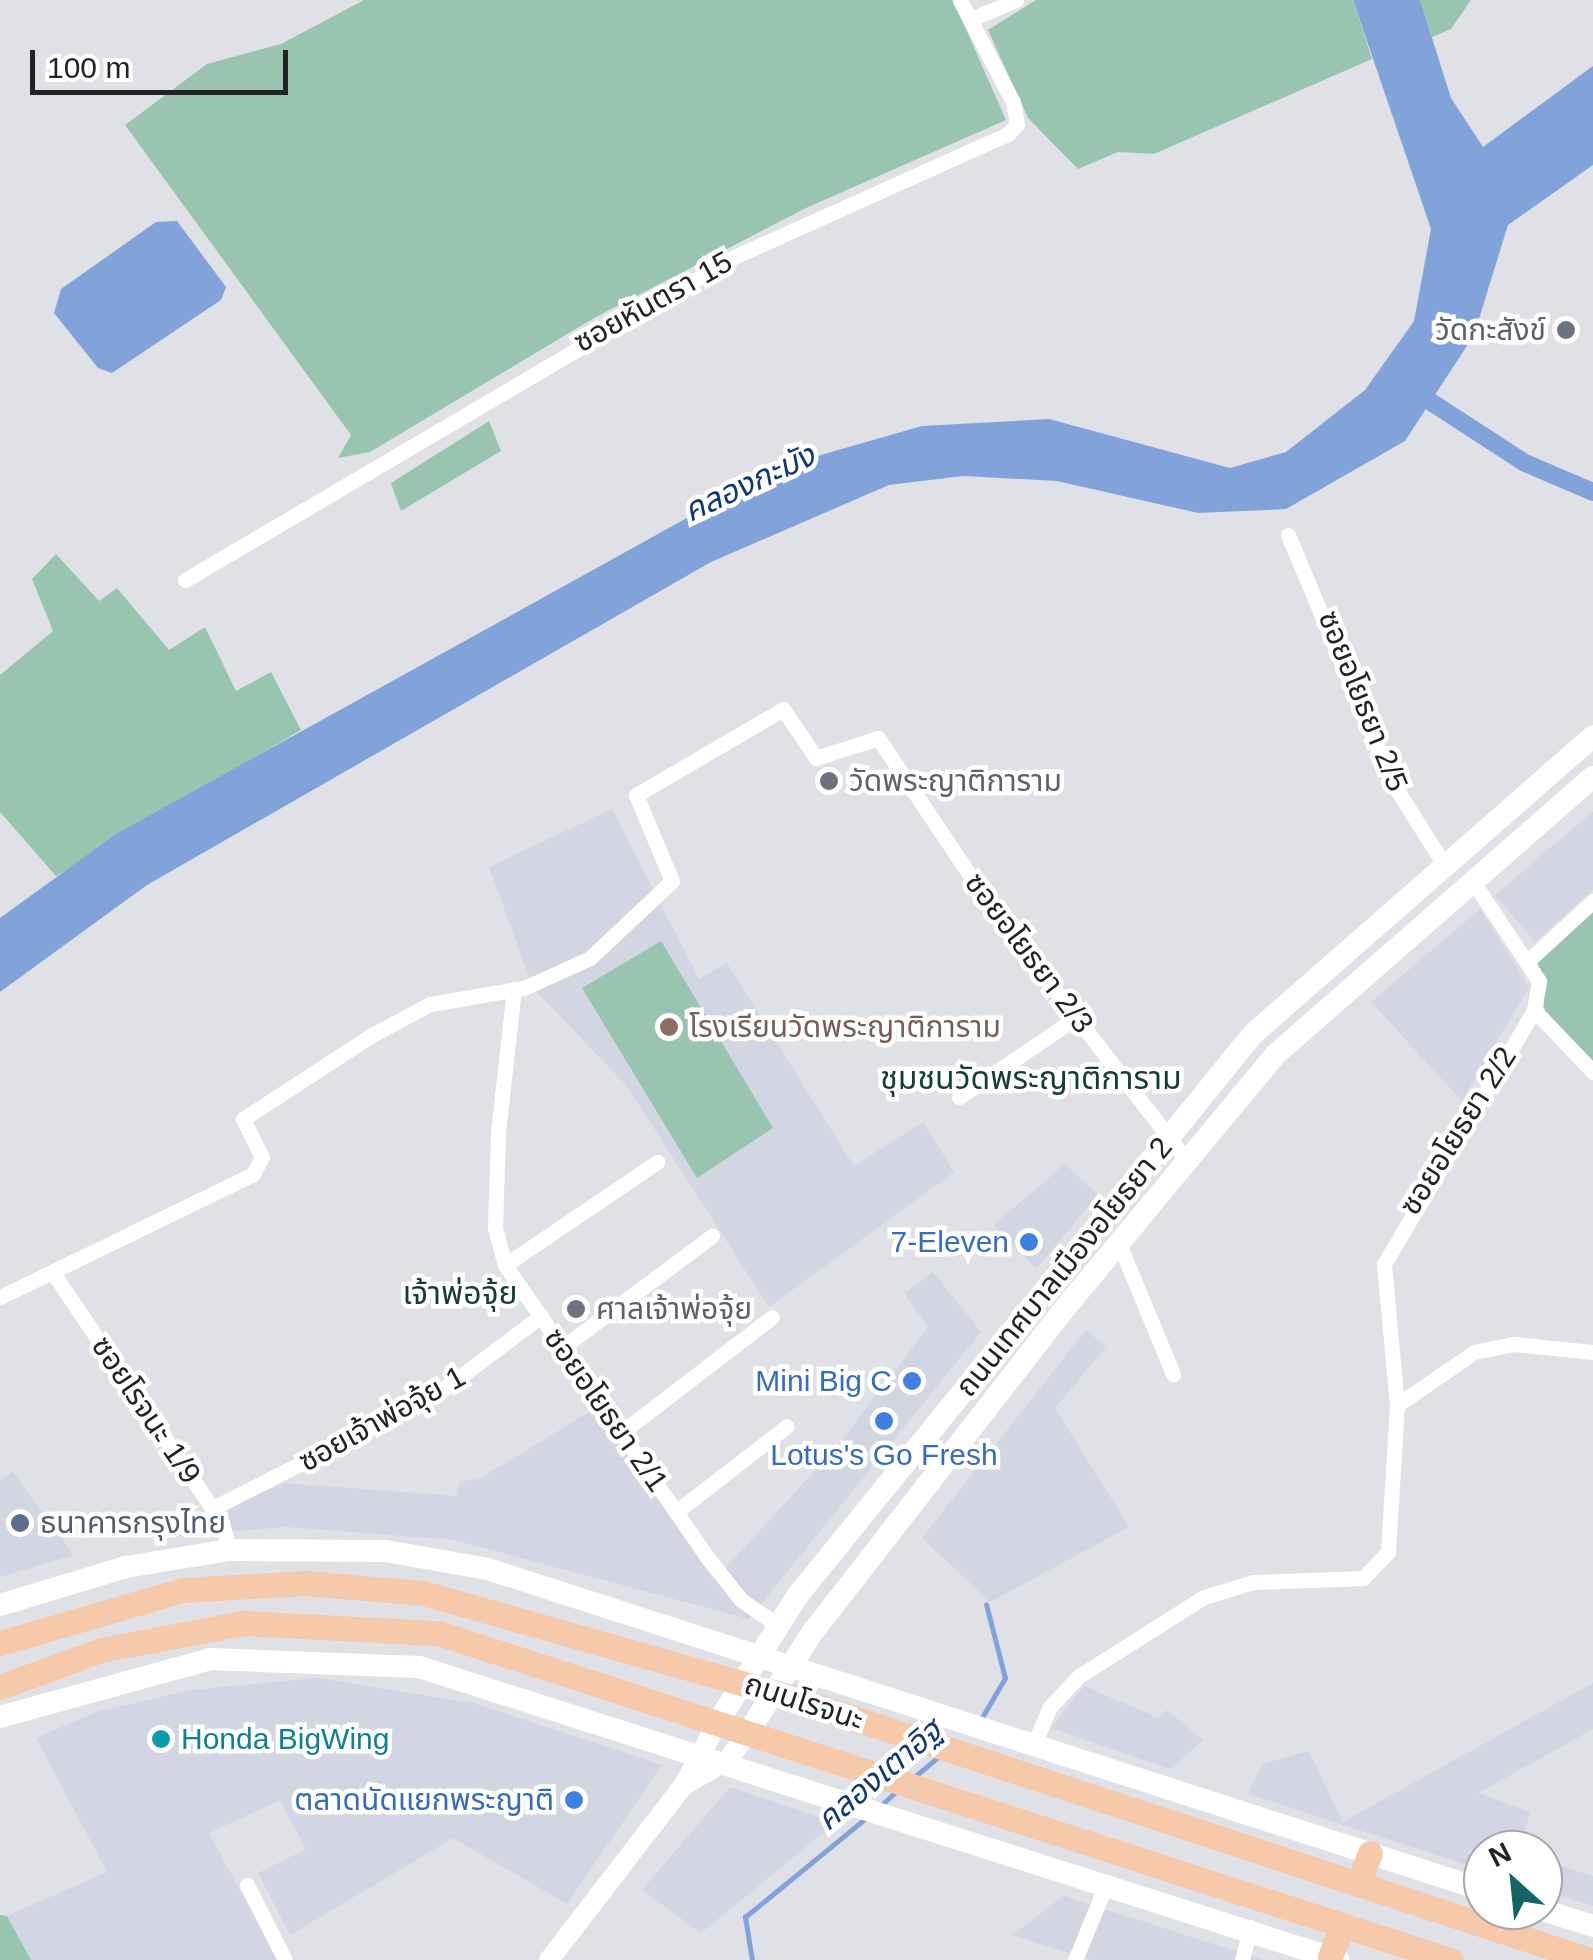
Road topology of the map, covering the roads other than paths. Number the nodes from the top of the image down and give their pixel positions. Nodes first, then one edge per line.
1 (960, 0) edge
2 (1016, 0) edge
3 (972, 19) junction
4 (1288, 536) dead end
5 (185, 580) dead end
6 (1593, 736) edge
7 (1593, 777) edge
8 (1443, 863) junction
9 (1472, 880) junction
10 (1593, 901) edge
11 (1530, 959) junction
12 (514, 989) junction
13 (1534, 1010) junction
14 (1078, 1017) junction
15 (1593, 1072) edge
16 (959, 1097) dead end
17 (1169, 1138) junction
18 (657, 1162) dead end
19 (1188, 1162) junction
20 (712, 1236) dead end
21 (1120, 1246) junction
22 (505, 1264) junction
23 (53, 1273) junction
24 (0, 1297) edge
25 (541, 1316) junction
26 (772, 1316) dead end
27 (563, 1347) junction
28 (1593, 1352) edge
29 (1173, 1374) dead end
30 (1397, 1405) junction
31 (787, 1426) dead end
32 (622, 1432) junction
33 (213, 1508) junction
34 (676, 1512) junction
35 (229, 1550) junction
36 (0, 1605) edge
37 (776, 1624) junction
38 (0, 1643) edge
39 (761, 1650) junction
40 (793, 1662) junction
41 (743, 1682) junction
42 (0, 1688) edge
43 (777, 1693) junction
44 (0, 1717) edge
45 (718, 1722) junction
46 (749, 1731) junction
47 (1034, 1744) junction
48 (698, 1752) junction
49 (728, 1760) junction
50 (684, 1785) junction
51 (1370, 1853) junction
52 (1107, 1882) junction
53 (1463, 1883) edge
54 (1358, 1884) junction
55 (247, 1885) dead end
56 (1563, 1916) edge
57 (1342, 1925) junction
58 (1593, 1926) edge
59 (1250, 1927) junction
60 (1334, 1959) edge
61 (285, 1960) edge
62 (549, 1960) edge
63 (1075, 1960) edge
64 (1242, 1960) edge
65 (1450, 1960) edge
66 (1590, 1960) edge

1 - 3 street, ซอยหันตรา 15
2 - 3 street
3 - 5 street, ซอยหันตรา 15
4 - 8 street, ซอยอโยธยา 2/5
6 - 8 main road, ถนนเทศบาลเมืองอโยธยา 2
7 - 9 main road, ถนนเทศบาลเมืองอโยธยา 2
8 - 17 main road, ถนนเทศบาลเมืองอโยธยา 2
9 - 11 street
9 - 19 main road, ถนนเทศบาลเมืองอโยธยา 2
10 - 11 street
11 - 13 street
12 - 14 street, ซอยอโยธยา 2/3
12 - 22 street, ซอยอโยธยา 2/1
12 - 23 street
13 - 15 street
13 - 30 street, ซอยอโยธยา 2/2
14 - 16 street
14 - 17 street, ซอยอโยธยา 2/3
17 - 19 street, ซอยอโยธยา 2/3
17 - 37 main road, ถนนเทศบาลเมืองอโยธยา 2
18 - 22 street
19 - 21 main road, ถนนเทศบาลเมืองอโยธยา 2
20 - 27 street
21 - 29 street
21 - 40 main road, ถนนเทศบาลเมืองอโยธยา 2
22 - 25 street, ซอยอโยธยา 2/1
23 - 24 street
23 - 33 street, ซอยโรจนะ 1/9
25 - 27 street, ซอยอโยธยา 2/1
25 - 33 street, ซอยเจ้าพ่อจุ้ย 1
26 - 32 street
27 - 32 street, ซอยอโยธยา 2/1
28 - 30 street
30 - 47 street, ซอยอโยธยา 2/2
31 - 34 street
32 - 34 street, ซอยอโยธยา 2/1
33 - 35 street, ซอยโรจนะ 1/9
34 - 37 street, ซอยอโยธยา 2/1
35 - 36 main road, ถนนโรจนะ
35 - 39 main road, ถนนโรจนะ
37 - 39 main road, ถนนเทศบาลเมืองอโยธยา 2
38 - 41 main road, ถนนโรจนะ
39 - 40 main road, ถนนโรจนะ
39 - 41 main road, ถนนเทศบาลเมืองอโยธยา 2
40 - 43 main road, ถนนเทศบาลเมืองอโยธยา 2
40 - 47 main road, ถนนโรจนะ
41 - 43 main road, ถนนโรจนะ
41 - 45 main road, ถนนเทศบาลเมืองอโยธยา 2
42 - 45 main road, ถนนโรจนะ
43 - 46 main road, ถนนเทศบาลเมืองอโยธยา 2
43 - 54 main road, ถนนโรจนะ
44 - 48 main road
45 - 46 main road, ถนนโรจนะ
45 - 48 street
46 - 49 street
46 - 57 main road, ถนนโรจนะ
47 - 51 main road, ถนนโรจนะ
48 - 49 main road
48 - 50 street
49 - 50 street
49 - 52 main road
50 - 62 street
51 - 53 main road, ถนนโรจนะ
51 - 54 main road
52 - 59 main road
52 - 63 street
54 - 66 main road, ถนนโรจนะ
55 - 61 street
56 - 58 main road
57 - 60 main road
57 - 65 main road, ถนนโรจนะ
59 - 60 main road
59 - 64 street

